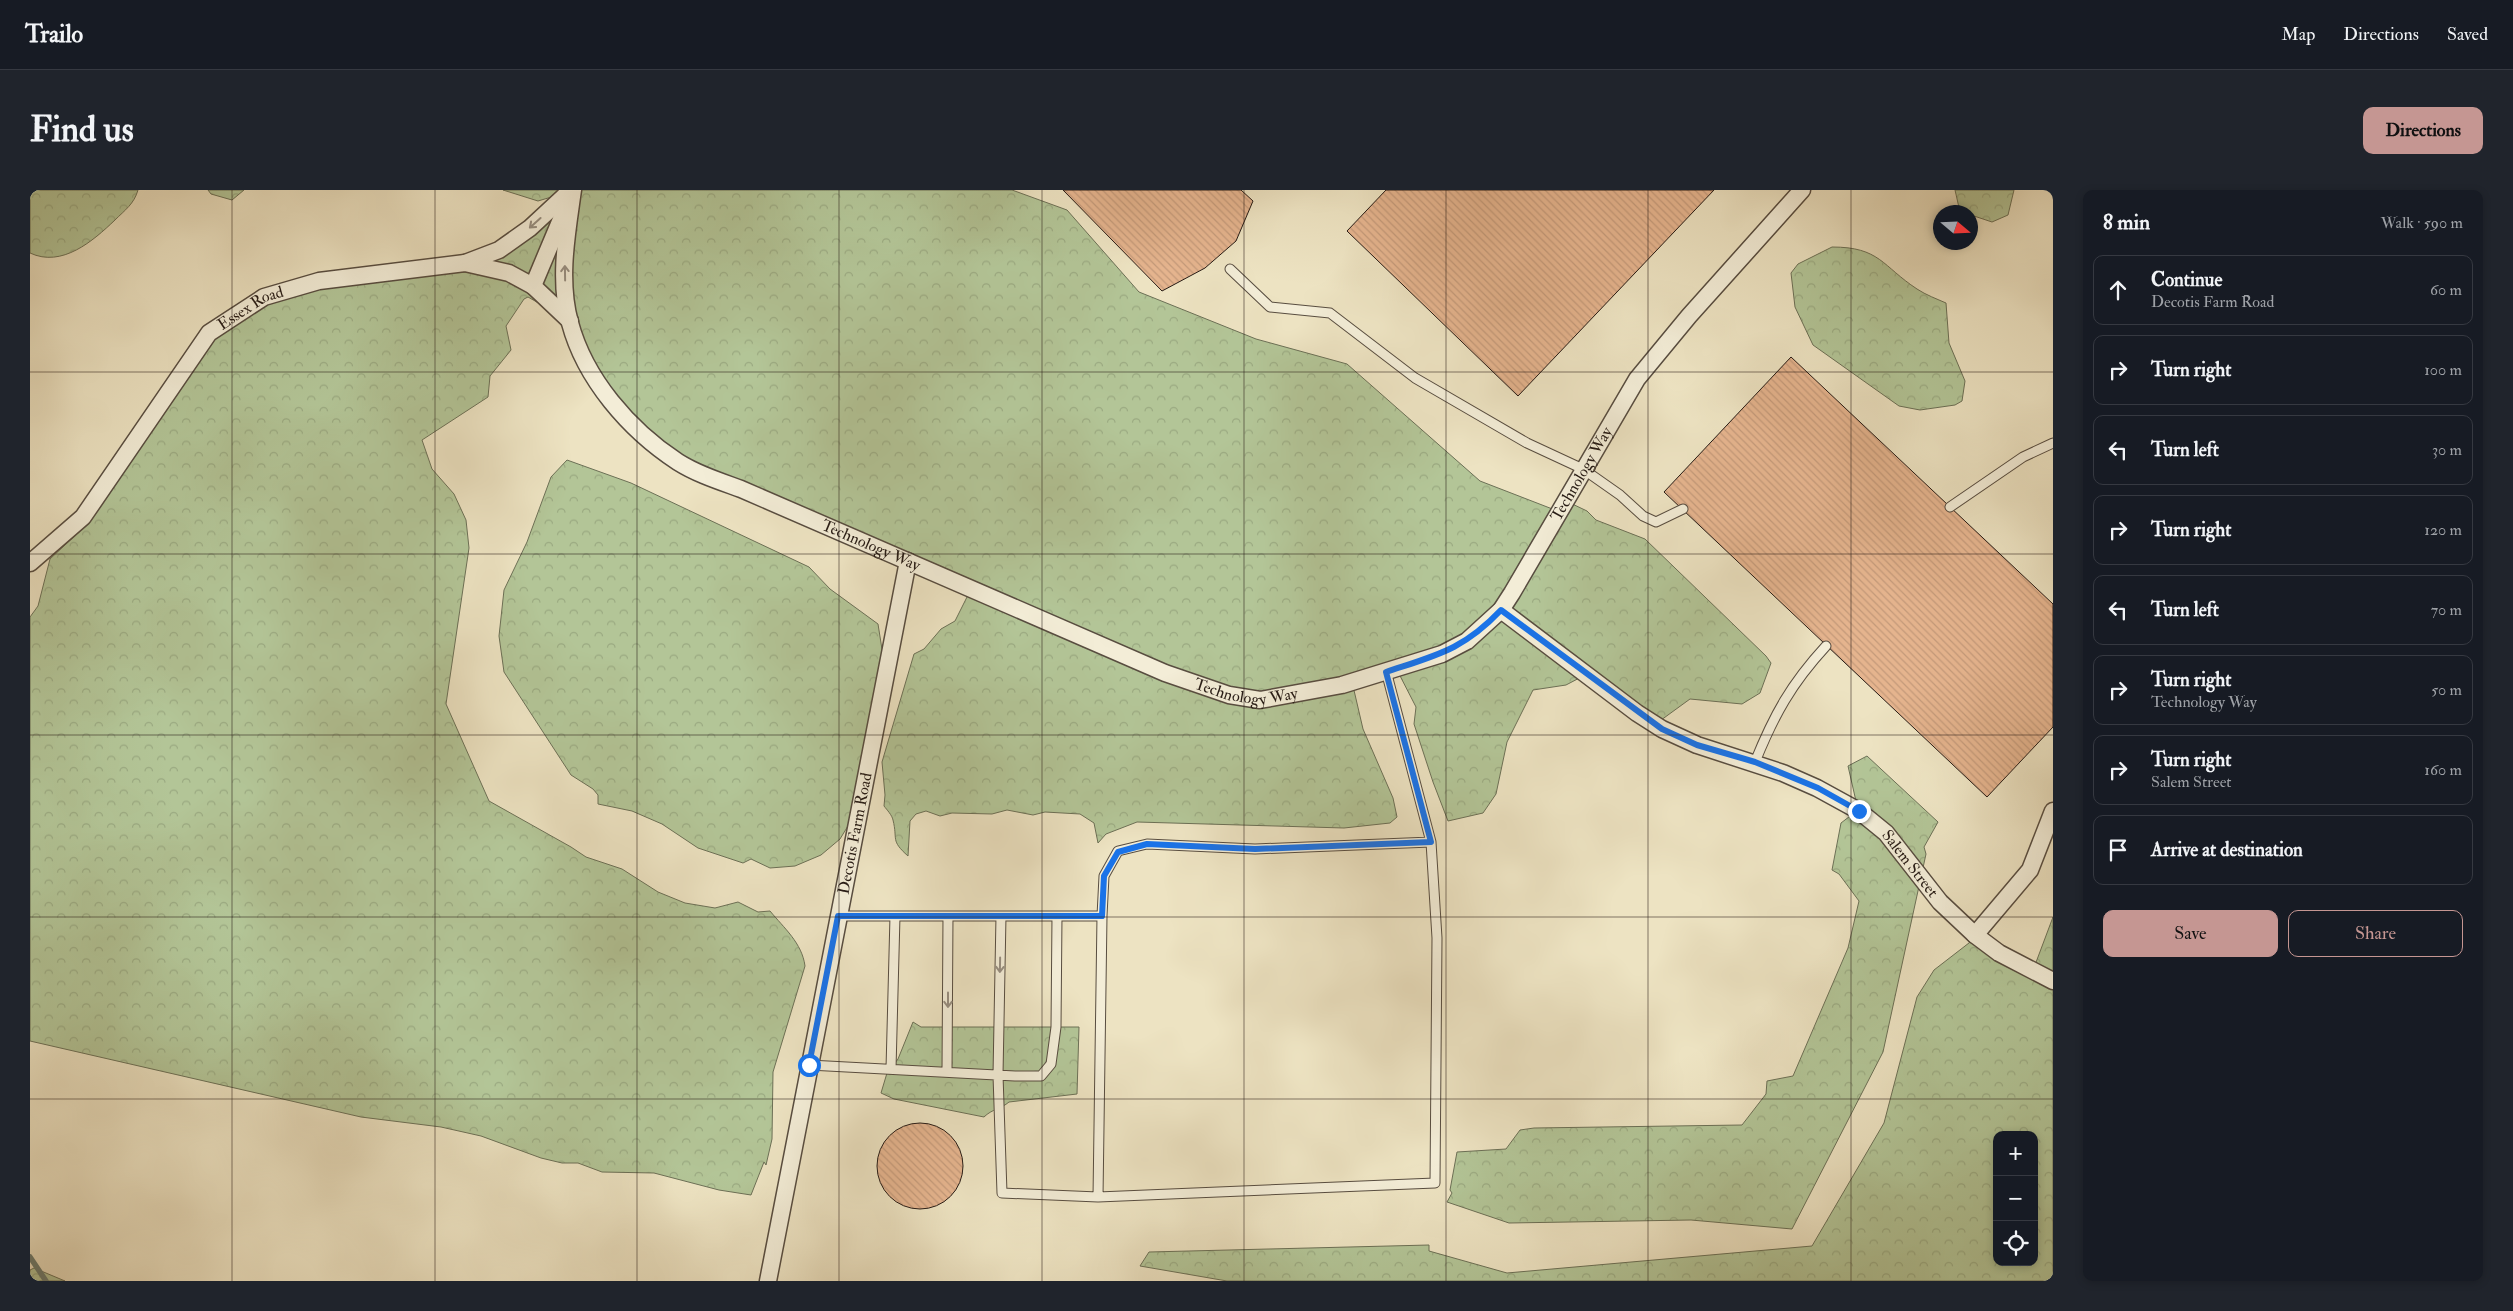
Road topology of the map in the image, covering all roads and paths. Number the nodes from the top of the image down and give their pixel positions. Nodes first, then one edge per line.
1 (572, 190) edge
2 (1802, 190) edge
3 (465, 263) junction
4 (1230, 269) dead end
5 (534, 286) junction
6 (570, 321) junction
7 (2053, 443) edge
8 (1583, 469) junction
9 (1950, 507) dead end
10 (1683, 509) dead end
11 (908, 561) junction
12 (30, 563) edge
13 (1501, 610) junction
14 (1826, 646) dead end
15 (1386, 672) junction
16 (1755, 762) junction
17 (2053, 811) edge
18 (1431, 842) junction
19 (838, 916) junction
20 (895, 916) junction
21 (948, 916) junction
22 (1001, 916) junction
23 (1057, 916) junction
24 (1102, 916) junction
25 (1975, 935) junction
26 (2053, 981) edge
27 (809, 1065) junction
28 (890, 1069) junction
29 (947, 1072) junction
30 (998, 1075) junction
31 (1098, 1197) junction
32 (768, 1281) edge

1 -> 3 street
1 - 5 street
6 -> 1 street
2 - 8 street, Technology Way
3 - 5 street, Essex Road
3 - 12 street, Essex Road
4 - 8 lane
5 - 6 street, Essex Road
6 - 11 street, Technology Way
7 - 9 lane
8 - 10 lane
8 - 13 street, Technology Way
11 - 15 street, Technology Way
11 - 19 street, Decotis Farm Road
13 - 15 street, Technology Way
13 - 16 street, Salem Street
14 - 16 lane
15 - 18 lane
16 - 25 street, Salem Street
17 - 25 street
18 - 24 lane
18 - 31 lane
19 - 20 lane
19 - 27 street, Decotis Farm Road
20 - 21 lane
20 - 28 lane
21 - 22 lane
21 -> 29 lane
22 - 23 lane
22 -> 30 lane
23 - 24 lane
23 - 30 lane
24 - 31 lane
25 - 26 street, Salem Street
27 - 28 lane
27 - 32 street, Decotis Farm Road
28 - 29 lane
29 - 30 lane
30 - 31 lane

